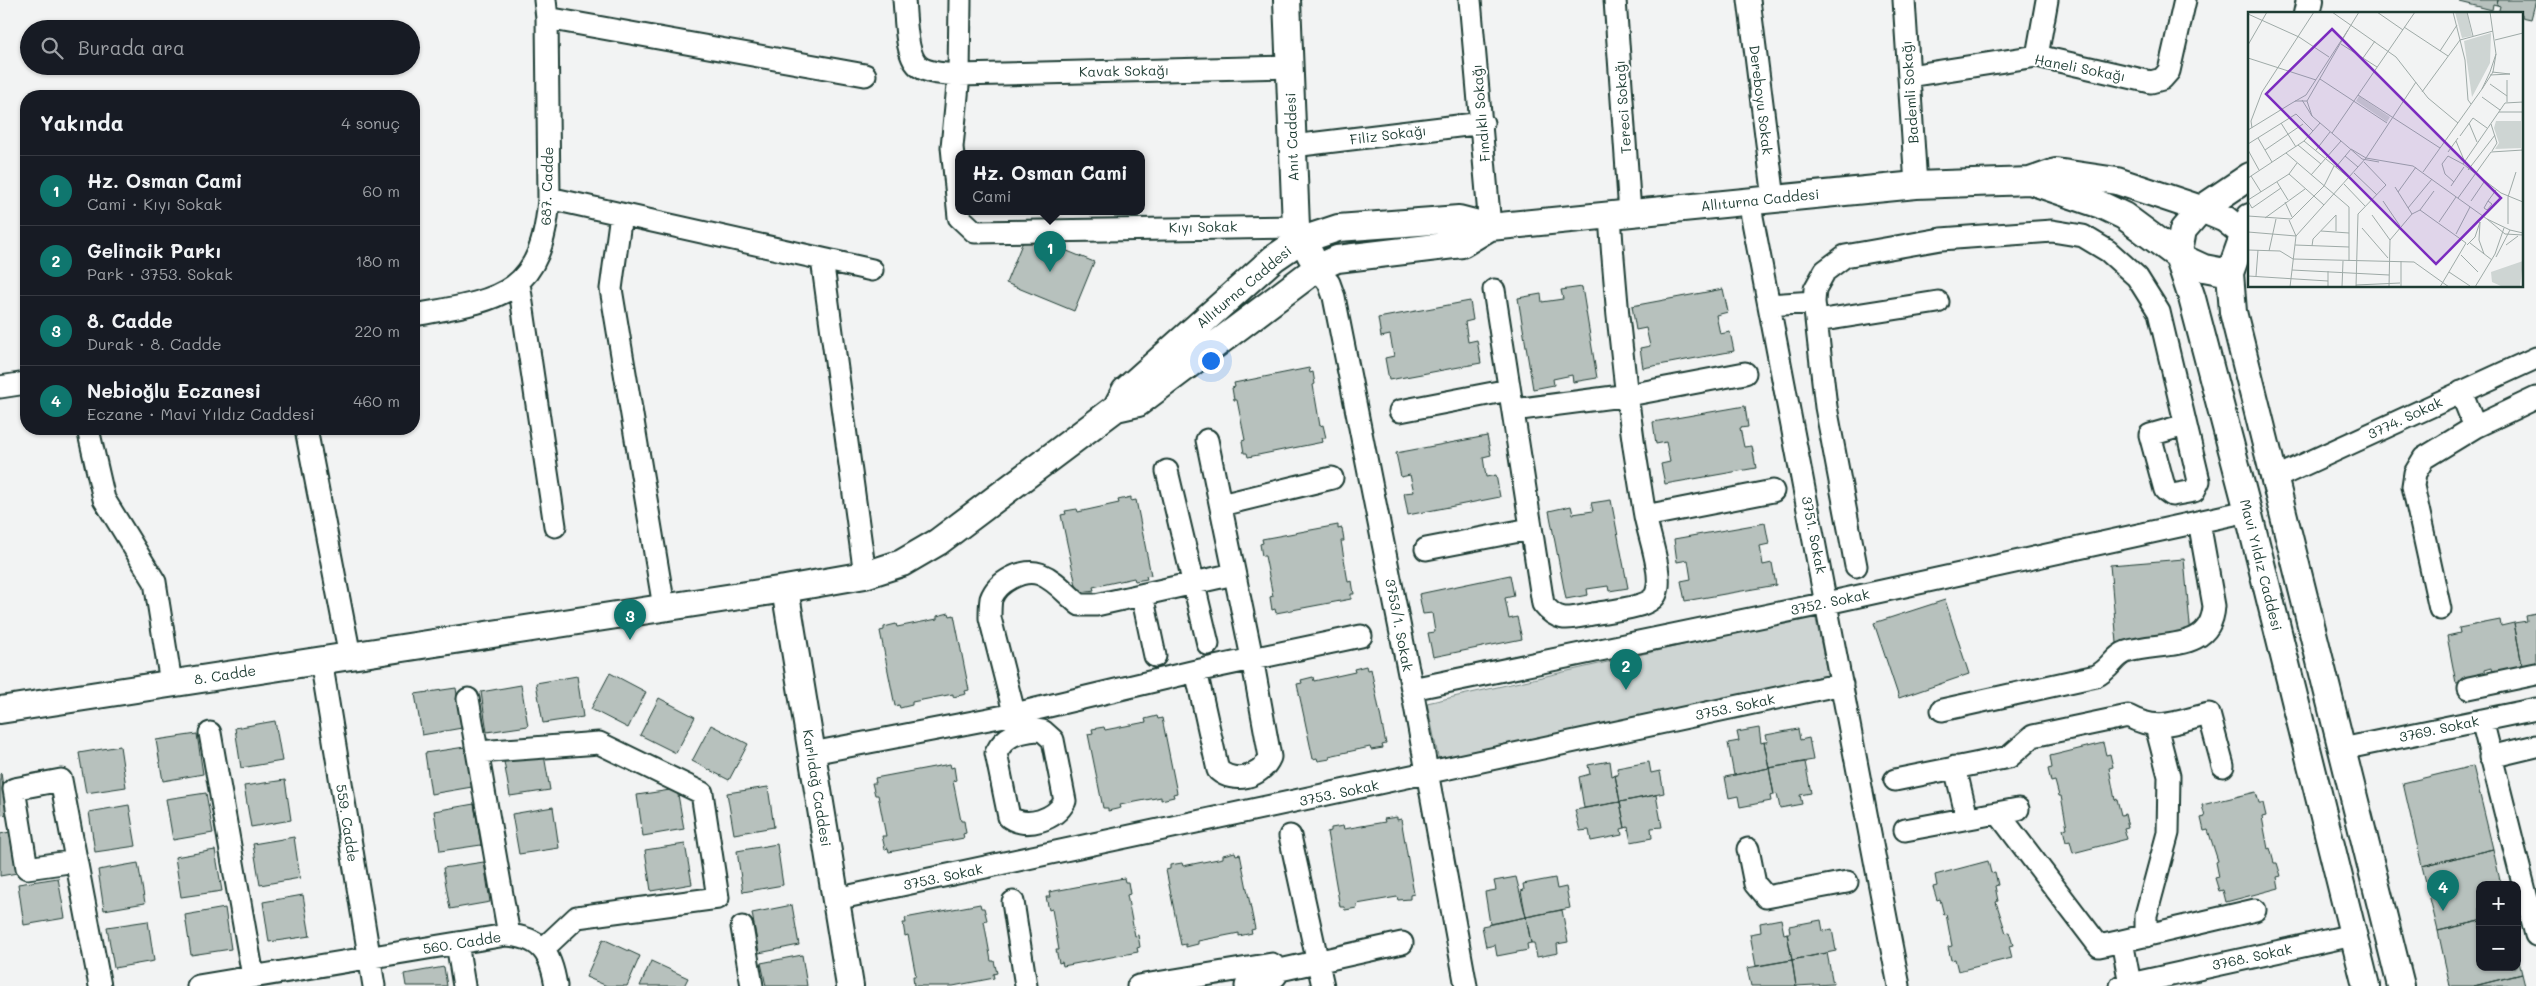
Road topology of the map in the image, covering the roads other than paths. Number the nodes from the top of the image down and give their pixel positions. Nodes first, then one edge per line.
1 (904, 0) edge
2 (960, 0) edge
3 (1287, 0) edge
4 (1470, 0) edge
5 (1615, 0) edge
6 (1749, 0) edge
7 (1904, 0) edge
8 (2046, 0) edge
9 (2185, 0) edge
10 (546, 9) edge
11 (2037, 56) junction
12 (1290, 67) junction
13 (865, 75) dead end
14 (959, 75) junction
15 (1909, 76) junction
16 (1483, 124) junction
17 (1293, 146) junction
18 (2248, 177) edge
19 (955, 178) edge
20 (2030, 181) junction
21 (1916, 185) junction
22 (549, 198) junction
23 (1762, 200) junction
24 (2201, 209) junction
25 (621, 214) junction
26 (1620, 214) junction
27 (959, 215) edge
28 (2247, 226) edge
29 (1490, 227) junction
30 (1299, 233) junction
31 (2178, 256) junction
32 (822, 258) junction
33 (1318, 268) junction
34 (872, 270) dead end
35 (2230, 272) junction
36 (518, 283) junction
37 (1494, 290) dead end
38 (1938, 302) dead end
39 (1769, 305) junction
40 (1815, 312) junction
41 (420, 314) edge
42 (2536, 358) edge
43 (1745, 373) dead end
44 (20, 384) edge
45 (0, 387) edge
46 (2461, 392) junction
47 (1629, 395) junction
48 (2536, 398) edge
49 (1511, 400) junction
50 (1116, 408) junction
51 (1400, 411) dead end
52 (2185, 425) dead end
53 (2475, 428) junction
54 (89, 435) edge
55 (307, 435) edge
56 (1207, 440) dead end
57 (1167, 471) dead end
58 (1332, 478) dead end
59 (2274, 478) junction
60 (1773, 491) dead end
61 (1221, 505) junction
62 (2248, 511) junction
63 (1646, 516) junction
64 (2199, 522) junction
65 (555, 526) dead end
66 (1530, 530) junction
67 (1426, 549) dead end
68 (1856, 566) dead end
69 (1234, 574) junction
70 (865, 575) junction
71 (1193, 582) junction
72 (785, 589) junction
73 (1142, 595) junction
74 (1827, 602) junction
75 (664, 608) junction
76 (2440, 609) dead end
77 (1361, 636) dead end
78 (1208, 644) dead end
79 (350, 656) junction
80 (1155, 656) dead end
81 (1252, 658) junction
82 (321, 660) junction
83 (1196, 671) junction
84 (2536, 674) edge
85 (171, 683) junction
86 (1842, 684) junction
87 (2469, 688) dead end
88 (1412, 689) junction
89 (468, 699) dead end
90 (2536, 709) edge
91 (0, 710) edge
92 (1942, 710) dead end
93 (2482, 720) junction
94 (1017, 723) junction
95 (2156, 726) junction
96 (210, 734) dead end
97 (2536, 746) edge
98 (2342, 749) junction
99 (478, 752) junction
100 (812, 753) junction
101 (2309, 757) junction
102 (2490, 757) junction
103 (2223, 766) dead end
104 (1955, 767) junction
105 (1427, 774) junction
106 (1895, 780) dead end
107 (2018, 809) dead end
108 (1998, 812) junction
109 (1967, 818) junction
110 (1905, 830) dead end
111 (1290, 836) dead end
112 (1748, 849) dead end
113 (76, 861) dead end
114 (1847, 882) dead end
115 (836, 900) junction
116 (1014, 902) dead end
117 (2255, 910) dead end
118 (742, 927) dead end
119 (509, 935) junction
120 (2353, 935) junction
121 (2536, 935) edge
122 (2146, 936) junction
123 (2122, 942) junction
124 (1402, 943) dead end
125 (457, 944) junction
126 (543, 949) junction
127 (369, 958) junction
128 (1317, 961) junction
129 (1280, 970) junction
130 (253, 976) junction
131 (2126, 985) edge
132 (100, 986) edge
133 (198, 986) edge
134 (374, 986) edge
135 (464, 986) edge
136 (557, 986) edge
137 (752, 986) edge
138 (850, 986) edge
139 (1026, 986) edge
140 (1138, 986) edge
141 (1246, 986) edge
142 (1323, 986) edge
143 (1466, 986) edge
144 (1899, 986) edge
145 (2366, 986) edge
146 (2401, 986) edge

1 - 14 street, Kavak Sokağı
2 - 14 street, Kıyı Sokak
3 - 12 main road, Anıt Caddesi
4 - 16 street, Fındıklı Sokağı
5 - 26 street, Tereci Sokağı
6 - 23 street, Dereboyu Sokak
7 - 15 street, Bademli Sokağı
8 - 11 street
9 - 11 street, Haneli Sokağı
10 - 13 street
10 - 22 street, 687. Cadde
11 - 15 street, Haneli Sokağı
12 - 14 street, Kavak Sokağı
12 - 17 main road, Anıt Caddesi
14 - 19 street, Kıyı Sokak
15 - 21 street, Bademli Sokağı
16 - 17 street, Filiz Sokağı
16 - 29 street, Fındıklı Sokağı
17 - 30 main road, Anıt Caddesi
18 - 24 main road
20 - 21 main road, Allıturna Caddesi
20 - 24 main road, Allıturna Caddesi
20 - 31 main road, Allıturna Caddesi
21 - 23 main road, Allıturna Caddesi
22 - 25 street
22 - 36 street, 687. Cadde
23 - 26 main road, Allıturna Caddesi
23 - 39 street, 3751. Sokak
24 - 28 main road, Allıturna Caddesi
24 - 31 main road
25 - 32 street
25 - 75 street
26 - 29 main road, Allıturna Caddesi
26 - 47 street, Tereci Sokağı
27 - 30 street, Kıyı Sokak
28 - 35 main road
29 - 30 main road, Allıturna Caddesi
29 - 33 main road, Allıturna Caddesi
30 - 33 main road, Anıt Caddesi
30 - 50 main road, Allıturna Caddesi
31 - 35 main road, Allıturna Caddesi
31 - 62 main road, Mavi Yıldız Caddesi
32 - 34 street
32 - 70 street
33 - 50 main road, Allıturna Caddesi
33 - 88 street, 3753/1. Sokak
35 - 59 main road
36 - 41 street, 687. Cadde
36 - 65 street
37 - 49 street, Tereci Sokağı
38 - 40 street
39 - 40 street
39 - 74 street, 3751. Sokak
40 - 52 street
40 - 68 street
42 - 46 street, 3774. Sokak
43 - 47 street
44 - 45 street
46 - 53 street
46 - 59 street, 3774. Sokak
47 - 49 street
47 - 63 street, Tereci Sokağı
48 - 53 street
49 - 51 street
49 - 66 street, Tereci Sokağı
50 - 70 main road, Allıturna Caddesi
53 - 76 street
54 - 85 street
55 - 79 street
56 - 61 street
57 - 71 street
58 - 61 street
59 - 98 main road
60 - 63 street
61 - 69 street
62 - 64 street, 3752. Sokak
62 - 101 main road, Mavi Yıldız Caddesi
63 - 66 street, Tereci Sokağı
64 - 74 street, 3752. Sokak
64 - 92 street
66 - 67 street
69 - 71 street
69 - 81 street
70 - 72 main road, 8. Cadde
71 - 73 street
71 - 78 street
72 - 75 main road, 8. Cadde
72 - 100 main road, Karlıdağ Caddesi
73 - 80 street
73 - 94 street
74 - 86 street, 3751. Sokak
74 - 88 street, 3752. Sokak
75 - 79 main road, 8. Cadde
77 - 81 street
79 - 82 main road, 8. Cadde
81 - 83 street
81 - 83 street
82 - 85 main road, 8. Cadde
82 - 127 street, 559. Cadde
83 - 94 street
84 - 87 street
85 - 91 main road, 8. Cadde
86 - 105 street, 3753. Sokak
86 - 144 street, 3751. Sokak
88 - 105 street, 3753/1. Sokak
89 - 99 street
90 - 93 street, 3769. Sokak
93 - 98 street, 3769. Sokak
93 - 102 street
94 - 100 street
95 - 103 street
95 - 104 street
95 - 122 street
96 - 130 street
97 - 102 street
98 - 101 main road
98 - 146 main road
99 - 119 street
99 - 126 street
100 - 115 main road, Karlıdağ Caddesi
101 - 120 main road, Mavi Yıldız Caddesi
102 - 121 street
104 - 106 street
104 - 109 street
105 - 115 street, 3753. Sokak
105 - 143 street, 3753/1. Sokak
107 - 108 street
108 - 109 street
108 - 123 street
109 - 110 street
111 - 128 street
112 - 114 street
113 - 132 street
115 - 138 main road, Karlıdağ Caddesi
116 - 139 street
117 - 122 street
118 - 137 street
119 - 125 street, 560. Cadde
119 - 126 street, 560. Cadde
120 - 131 street, 3768. Sokak
120 - 145 main road, Mavi Yıldız Caddesi
122 - 123 street
123 - 131 street
124 - 128 street
125 - 127 street, 560. Cadde
125 - 135 street
126 - 136 street
127 - 130 street, 560. Cadde
127 - 134 street, 559. Cadde
128 - 129 street
128 - 142 street
129 - 140 street
129 - 141 street
130 - 133 street, 560. Cadde

